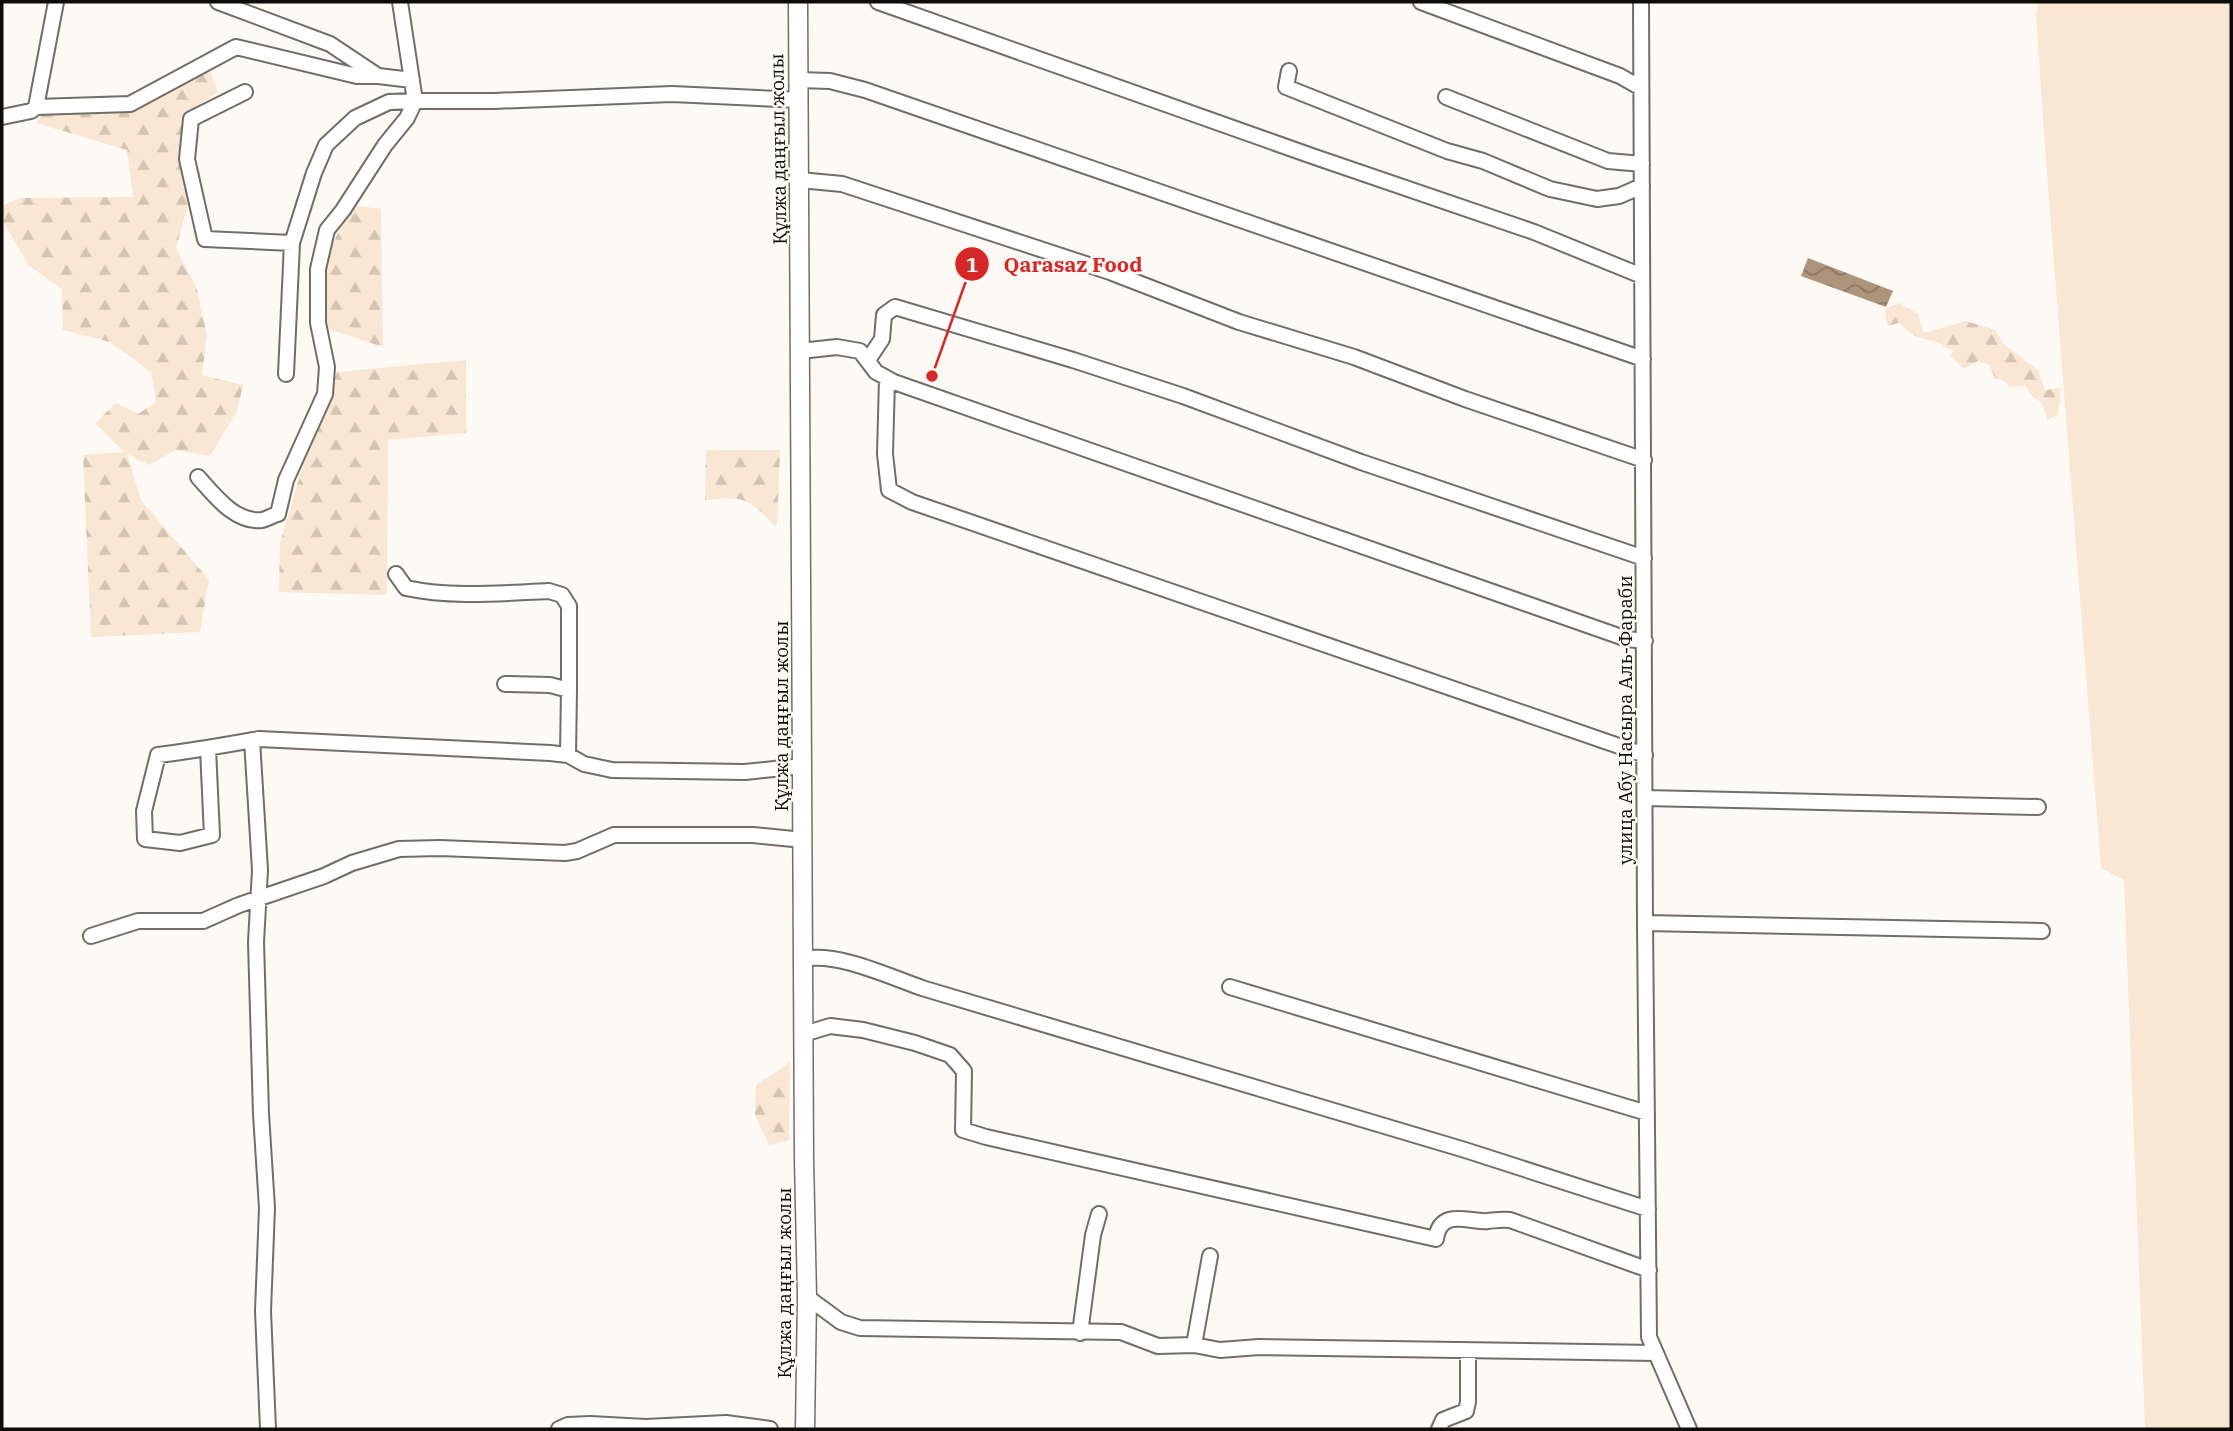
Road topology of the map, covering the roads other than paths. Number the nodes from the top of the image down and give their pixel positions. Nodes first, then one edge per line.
1 (56, 2) edge
2 (218, 2) edge
3 (400, 2) edge
4 (798, 2) edge
5 (878, 2) edge
6 (1421, 2) edge
7 (1641, 2) edge
8 (1289, 71) dead end
9 (378, 76) junction
10 (799, 79) junction
11 (412, 80) junction
12 (1641, 88) junction
13 (245, 92) dead end
14 (1446, 97) dead end
15 (799, 100) junction
16 (415, 102) junction
17 (36, 107) junction
18 (2, 117) edge
19 (1642, 164) junction
20 (800, 180) junction
21 (1642, 186) junction
22 (292, 243) junction
23 (1642, 276) junction
24 (800, 351) junction
25 (1643, 359) junction
26 (868, 360) junction
27 (286, 374) dead end
28 (887, 379) junction
29 (1644, 460) junction
30 (198, 477) dead end
31 (1644, 558) junction
32 (396, 575) dead end
33 (1645, 641) junction
34 (505, 684) dead end
35 (569, 690) junction
36 (252, 740) junction
37 (208, 749) junction
38 (568, 755) junction
39 (1645, 755) junction
40 (802, 766) junction
41 (1645, 799) junction
42 (2038, 807) dead end
43 (803, 839) junction
44 (258, 899) junction
45 (1645, 923) junction
46 (2042, 931) dead end
47 (91, 936) dead end
48 (803, 958) junction
49 (1230, 986) dead end
50 (804, 1034) junction
51 (1647, 1113) junction
52 (1648, 1209) junction
53 (1099, 1214) dead end
54 (1210, 1256) dead end
55 (1649, 1270) junction
56 (807, 1297) junction
57 (1080, 1333) junction
58 (1194, 1345) junction
59 (1468, 1351) junction
60 (1656, 1353) junction
61 (268, 1429) edge
62 (559, 1429) edge
63 (770, 1429) edge
64 (805, 1429) edge
65 (1439, 1429) edge
66 (1689, 1429) edge

1 - 17 street
2 - 9 street
3 - 11 street
4 - 10 main road, Құлжа даңғыл жолы
5 - 23 street
6 - 12 street
7 - 12 street, улица Абу Насыра Аль-Фараби
8 - 21 street
9 - 11 street
9 - 17 street
10 - 15 main road, Құлжа даңғыл жолы
10 - 25 street
11 - 16 street
12 - 19 street, улица Абу Насыра Аль-Фараби
13 - 22 street
14 - 19 street
15 - 16 street
15 - 20 main road, Құлжа даңғыл жолы
16 - 22 street
16 - 30 street
17 - 18 street
19 - 21 street, улица Абу Насыра Аль-Фараби
20 - 24 main road, Құлжа даңғыл жолы
20 - 29 street
21 - 23 street, улица Абу Насыра Аль-Фараби
22 - 27 street
23 - 25 street, улица Абу Насыра Аль-Фараби
24 - 26 street
24 - 40 main road, Құлжа даңғыл жолы
25 - 29 street, улица Абу Насыра Аль-Фараби
26 - 28 street
26 - 31 street
28 - 33 street
28 - 39 street
29 - 31 street, улица Абу Насыра Аль-Фараби
31 - 33 street, улица Абу Насыра Аль-Фараби
32 - 35 street
33 - 39 street, улица Абу Насыра Аль-Фараби
34 - 35 street
35 - 38 street
36 - 37 street
36 - 38 street
36 - 44 street
37 - 37 street
38 - 40 street
39 - 41 street, улица Абу Насыра Аль-Фараби
40 - 43 main road, Құлжа даңғыл жолы
41 - 42 street
41 - 45 street, улица Абу Насыра Аль-Фараби
43 - 44 street
43 - 48 main road, Құлжа даңғыл жолы
44 - 47 street
44 - 61 street
45 - 46 street
45 - 51 street, улица Абу Насыра Аль-Фараби
48 - 50 main road, Құлжа даңғыл жолы
48 - 52 street
49 - 51 street
50 - 55 street
50 - 56 main road, Құлжа даңғыл жолы
51 - 52 street, улица Абу Насыра Аль-Фараби
52 - 55 street, улица Абу Насыра Аль-Фараби
53 - 57 street
54 - 58 street
55 - 60 street, улица Абу Насыра Аль-Фараби
56 - 57 street
56 - 64 main road, Құлжа даңғыл жолы
57 - 58 street
58 - 59 street
59 - 60 street
59 - 65 street
60 - 66 street, улица Абу Насыра Аль-Фараби
62 - 63 street

